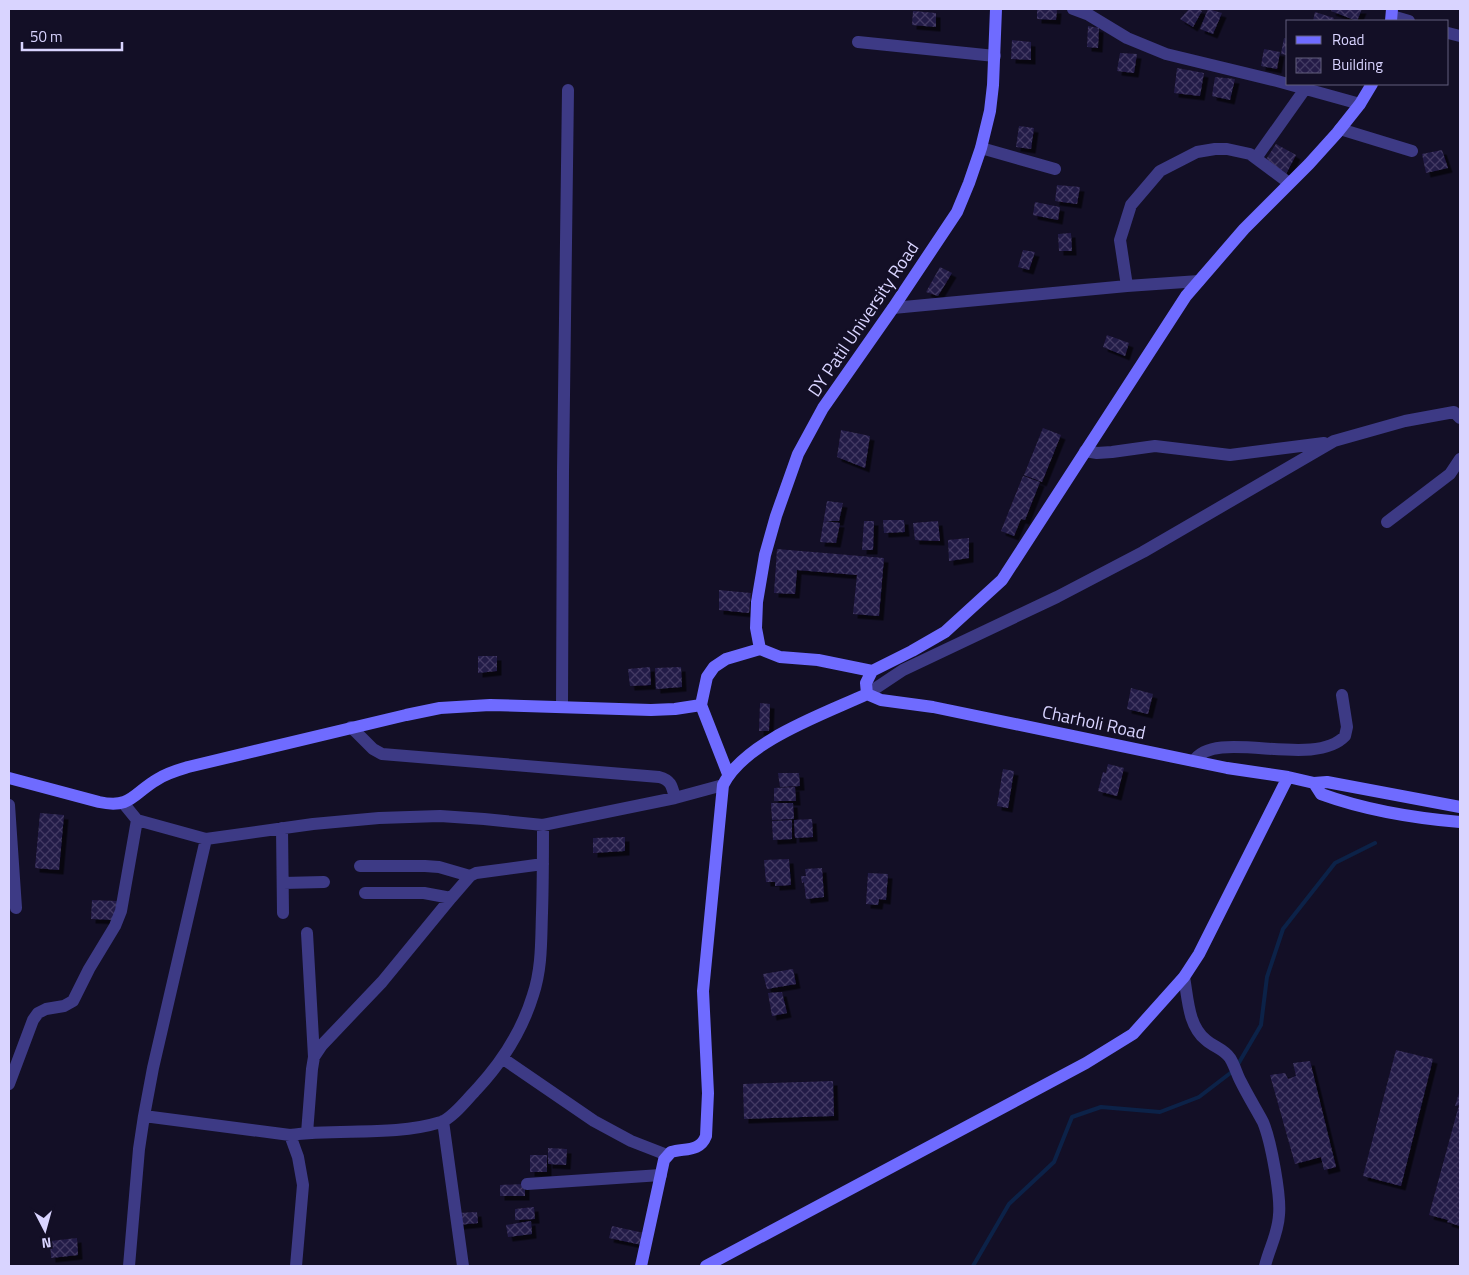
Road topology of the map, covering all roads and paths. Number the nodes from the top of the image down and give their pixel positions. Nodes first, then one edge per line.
1 (996, 9) edge
2 (1074, 9) edge
3 (1392, 15) edge
4 (1407, 20) edge
5 (858, 42) dead end
6 (995, 56) junction
7 (1286, 83) edge
8 (1293, 85) edge
9 (1371, 85) edge
10 (1305, 88) junction
11 (568, 90) dead end
12 (1360, 104) junction
13 (1340, 129) junction
14 (981, 148) junction
15 (1412, 151) dead end
16 (1256, 158) junction
17 (1055, 169) dead end
18 (1290, 183) junction
19 (1199, 281) junction
20 (1126, 286) junction
21 (894, 308) junction
22 (1460, 418) edge
23 (1334, 441) junction
24 (1085, 451) junction
25 (1460, 459) edge
26 (1386, 522) dead end
27 (760, 649) junction
28 (872, 671) junction
29 (867, 694) junction
30 (1342, 695) dead end
31 (702, 705) junction
32 (562, 707) junction
33 (351, 727) junction
34 (1194, 761) junction
35 (1288, 777) junction
36 (9, 778) edge
37 (726, 779) junction
38 (1314, 783) junction
39 (675, 798) junction
40 (124, 804) junction
41 (9, 805) edge
42 (1460, 807) edge
43 (137, 820) junction
44 (1460, 822) edge
45 (543, 825) junction
46 (282, 828) junction
47 (206, 839) junction
48 (543, 864) junction
49 (360, 866) dead end
50 (470, 876) junction
51 (324, 882) dead end
52 (282, 884) junction
53 (365, 894) dead end
54 (451, 898) junction
55 (16, 908) dead end
56 (283, 913) dead end
57 (308, 933) dead end
58 (1184, 977) junction
59 (314, 1057) junction
60 (502, 1058) junction
61 (9, 1084) edge
62 (144, 1116) junction
63 (444, 1122) junction
64 (307, 1133) junction
65 (290, 1135) junction
66 (667, 1155) junction
67 (661, 1175) junction
68 (527, 1184) dead end
69 (459, 1265) edge
70 (129, 1266) edge
71 (296, 1266) edge
72 (641, 1266) edge
73 (706, 1266) edge
74 (1265, 1266) edge

1 - 6 street, DY Patil University Road
2 - 7 street
3 - 4 street
5 - 6 street
6 - 14 street, DY Patil University Road
8 - 10 street
9 - 12 street
10 - 12 street
10 - 16 street
11 - 32 street
12 - 13 street
13 - 15 street
13 - 18 street
14 - 17 street
14 - 21 street, DY Patil University Road
16 - 18 street
16 - 20 street
18 - 19 street
19 - 20 street
19 - 24 street
20 - 21 street
21 - 27 street, DY Patil University Road
22 - 23 street
23 - 24 street
23 - 29 street
24 - 28 street
25 - 26 street
27 - 28 street
27 - 31 street
28 - 29 street
29 - 34 street, Charholi Road
29 - 37 street
30 - 34 street
31 - 32 street
31 - 37 street
32 - 33 street
33 - 39 street
33 - 40 street
34 - 35 street, Charholi Road
35 - 38 street, Charholi Road
35 - 58 street
36 - 40 street
37 - 39 street
37 - 66 street
38 - 42 street, Charholi Road
38 - 44 street, Charholi Road
39 - 45 street
40 - 43 street
41 - 55 street
43 - 47 street
43 - 61 street
45 - 46 street
45 - 48 street
46 - 47 street
46 - 52 street
47 - 62 street
48 - 50 street
48 - 60 street
49 - 50 street
50 - 54 street
51 - 52 street
52 - 56 street
53 - 54 street
54 - 59 street
57 - 59 street
58 - 73 street
58 - 74 street
59 - 64 street
60 - 63 street
60 - 66 street
62 - 65 street
62 - 70 street
63 - 64 street
63 - 69 street
64 - 65 street
65 - 71 street
66 - 67 street
67 - 68 street
67 - 72 street

